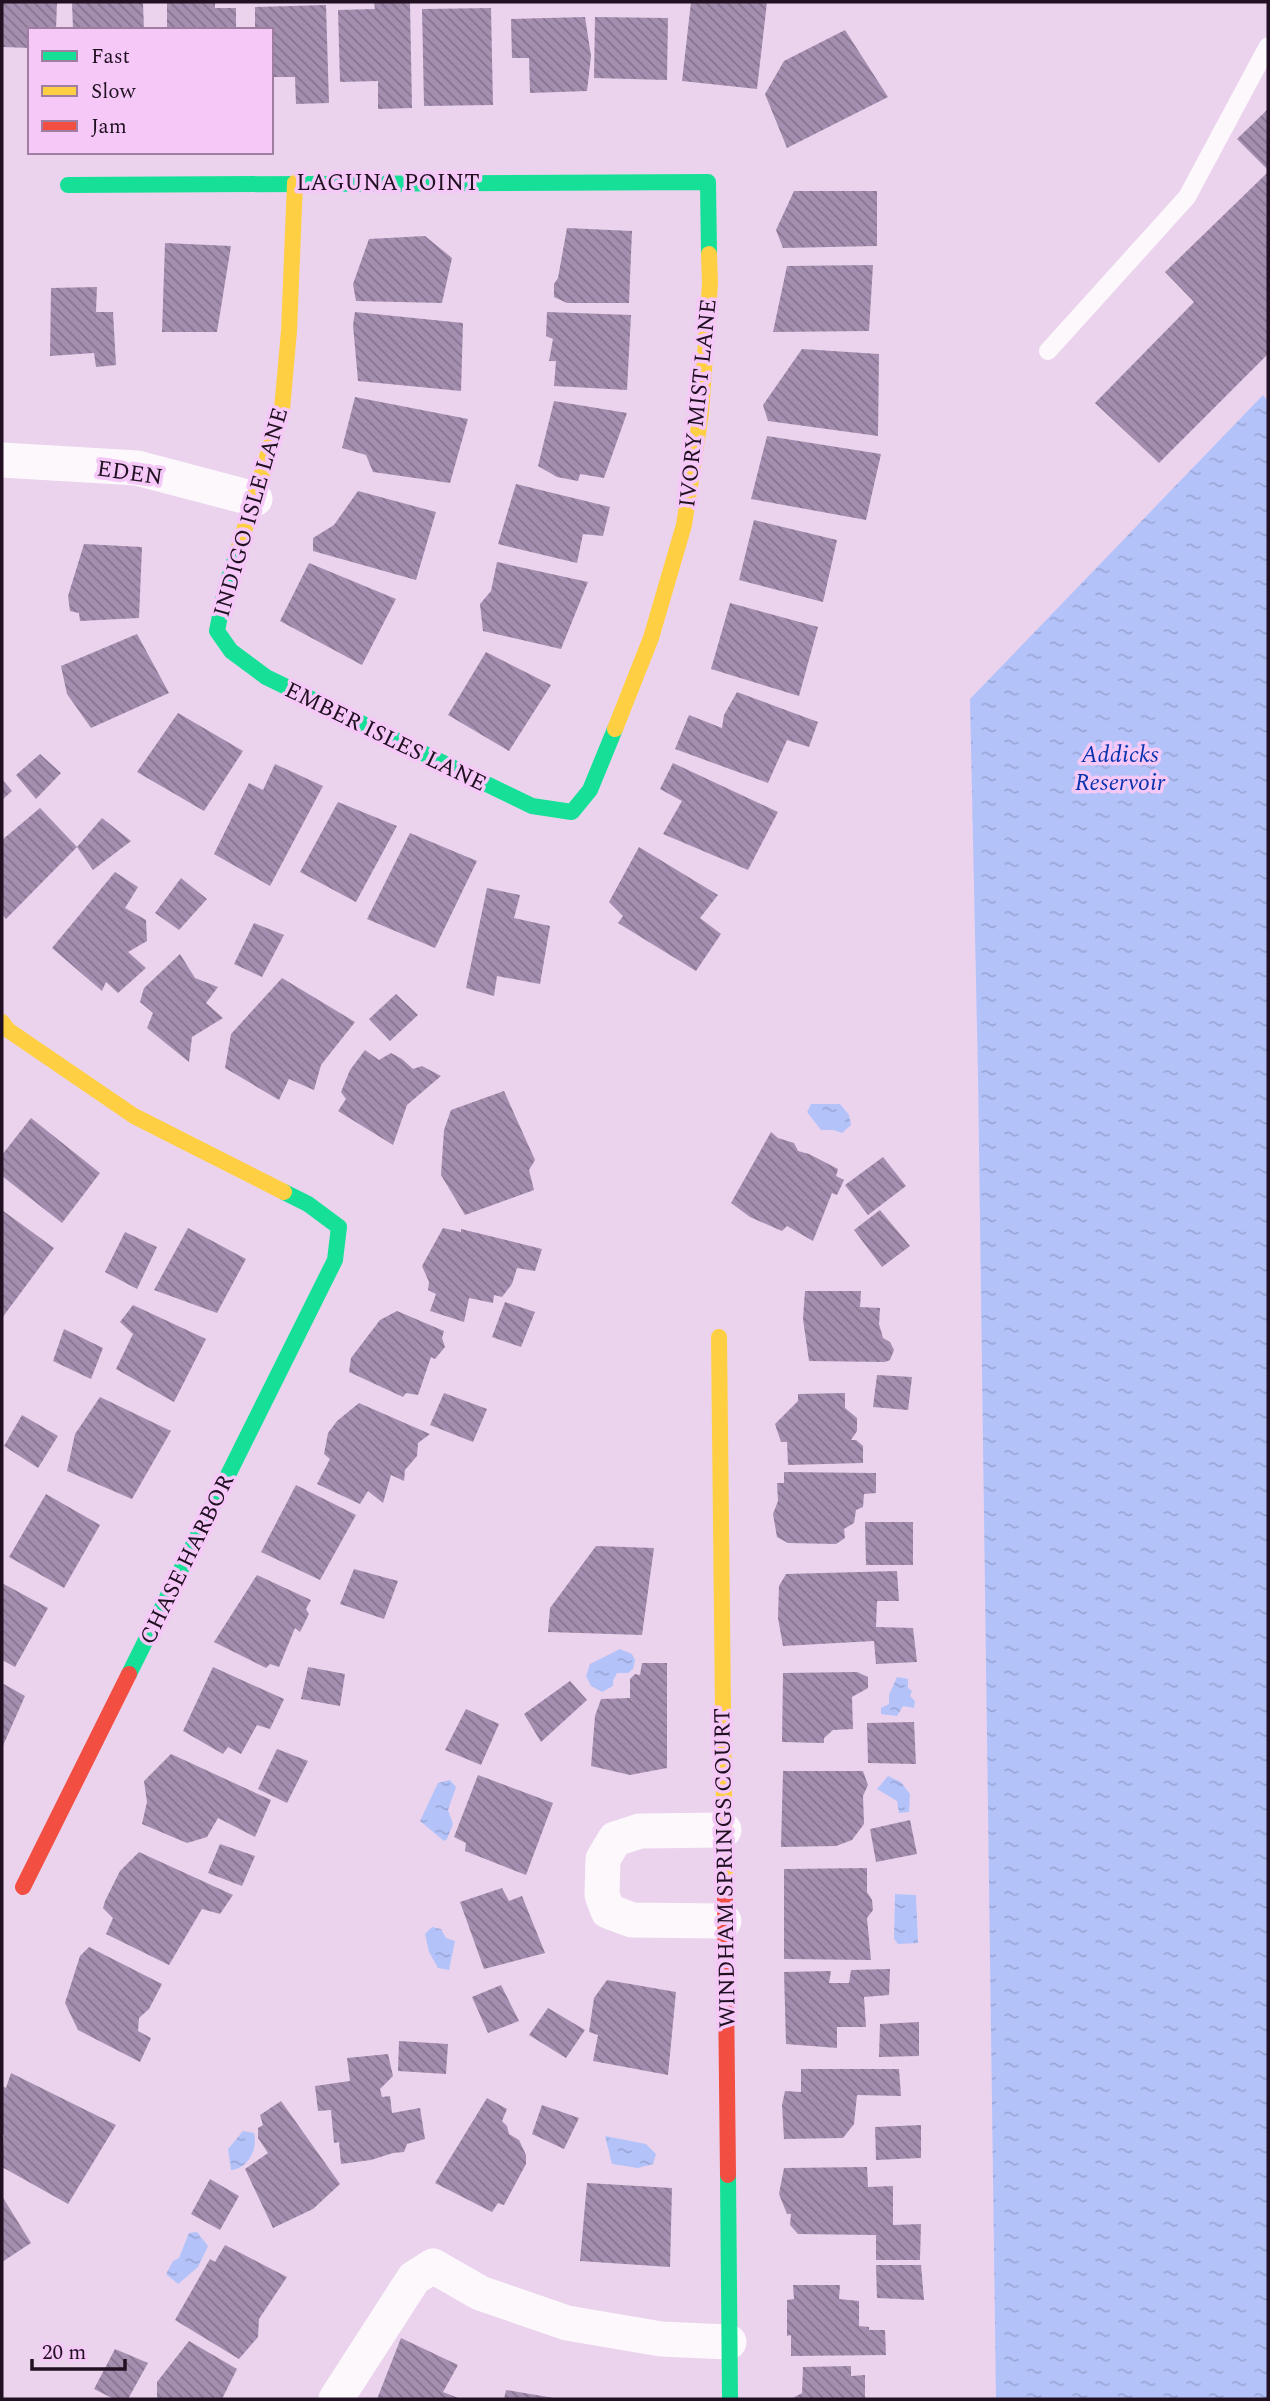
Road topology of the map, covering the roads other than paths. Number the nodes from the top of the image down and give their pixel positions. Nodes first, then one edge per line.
1 (1268, 46) edge
2 (708, 182) joint
3 (295, 183) junction
4 (68, 185) dead end
5 (1048, 351) dead end
6 (2, 460) edge
7 (256, 499) junction
8 (217, 631) joint
9 (572, 812) joint
10 (4, 1030) edge
11 (719, 1337) dead end
12 (724, 1830) junction
13 (23, 1887) dead end
14 (724, 1921) junction
15 (729, 2342) junction
16 (336, 2399) edge
17 (730, 2399) edge

1 - 5 lane
2 - 3 street, LAGUNA POINT
2 - 9 street, IVORY MIST LANE
3 - 4 street, LAGUNA POINT
3 - 7 street, INDIGO ISLE LANE
6 - 7 street, EDEN
7 - 8 street, INDIGO ISLE LANE
8 - 9 street, EMBER ISLES LANE
10 - 13 street, CHASE HARBOR
11 - 12 street, WINDHAM SPRINGS COURT
12 - 14 street, WINDHAM SPRINGS COURT
12 - 14 street
14 - 15 street, WINDHAM SPRINGS COURT
15 - 16 street
15 - 17 street, WINDHAM SPRINGS COURT

